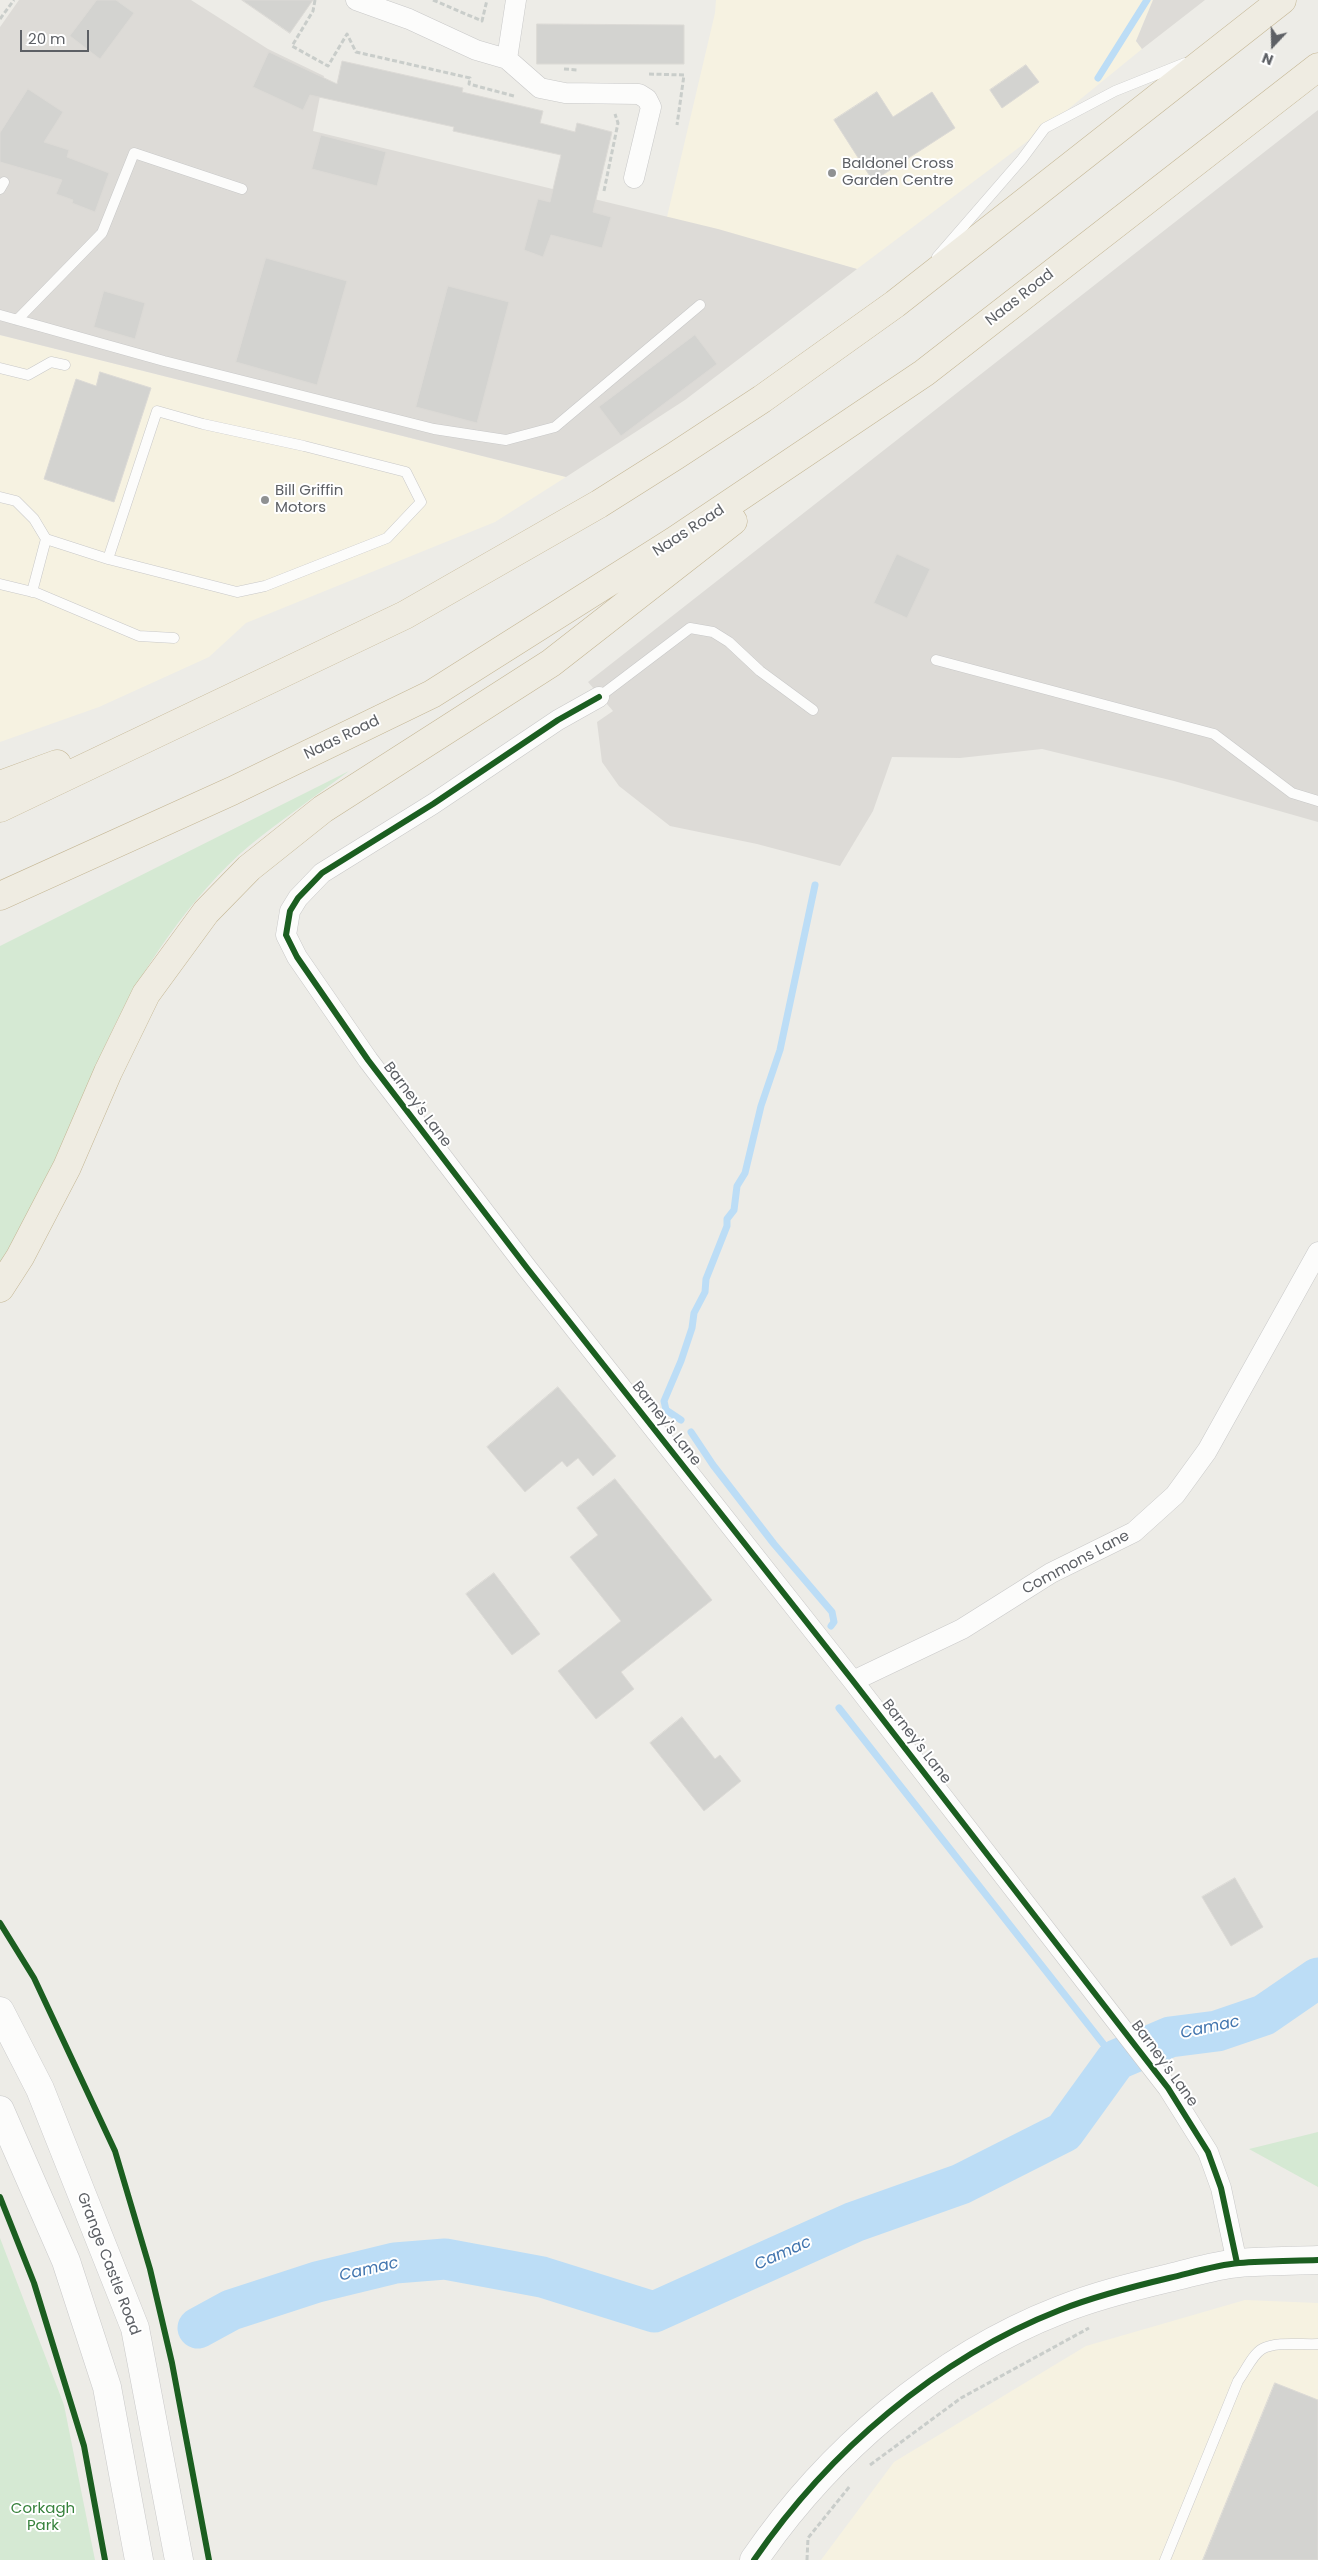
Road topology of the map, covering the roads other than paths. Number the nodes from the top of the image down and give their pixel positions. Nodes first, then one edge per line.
1 (356, 0) edge
2 (516, 0) edge
3 (1282, 0) edge
4 (1223, 48) junction
5 (507, 58) junction
6 (1318, 68) edge
7 (634, 178) dead end
8 (242, 189) dead end
9 (895, 304) junction
10 (700, 305) dead end
11 (0, 315) edge
12 (17, 320) junction
13 (65, 365) dead end
14 (0, 368) edge
15 (924, 373) junction
16 (0, 497) edge
17 (46, 539) junction
18 (108, 559) junction
19 (0, 584) edge
20 (32, 592) junction
21 (174, 638) dead end
22 (936, 660) dead end
23 (599, 697) joint
24 (813, 710) dead end
25 (208, 711) junction
26 (0, 785) edge
27 (1318, 801) edge
28 (0, 808) edge
29 (0, 896) edge
30 (1318, 1252) edge
31 (0, 1288) edge
32 (853, 1681) junction
33 (0, 2010) edge
34 (0, 2110) edge
35 (1318, 2260) edge
36 (1237, 2263) junction
37 (1318, 2344) edge
38 (139, 2560) edge
39 (179, 2560) edge
40 (754, 2560) edge
41 (1165, 2560) edge

1 - 5 street
2 - 5 street
3 - 4 highway
4 - 9 highway
4 - 9 lane
5 - 7 street
6 - 15 highway, Naas Road
8 - 12 lane
9 - 25 highway
10 - 12 lane
11 - 12 lane
13 - 14 lane
15 - 29 highway, Naas Road
15 - 31 highway
16 - 17 lane
17 - 18 lane
17 - 20 lane
18 - 18 lane
19 - 20 lane
20 - 21 lane
22 - 27 lane
23 - 24 lane
23 - 32 street, Barney's Lane
25 - 26 highway
25 - 28 highway
30 - 32 street, Commons Lane
32 - 36 street, Barney's Lane
33 - 39 main road, Grange Castle Road
34 - 38 main road
35 - 36 main road
36 - 40 main road
37 - 41 lane

